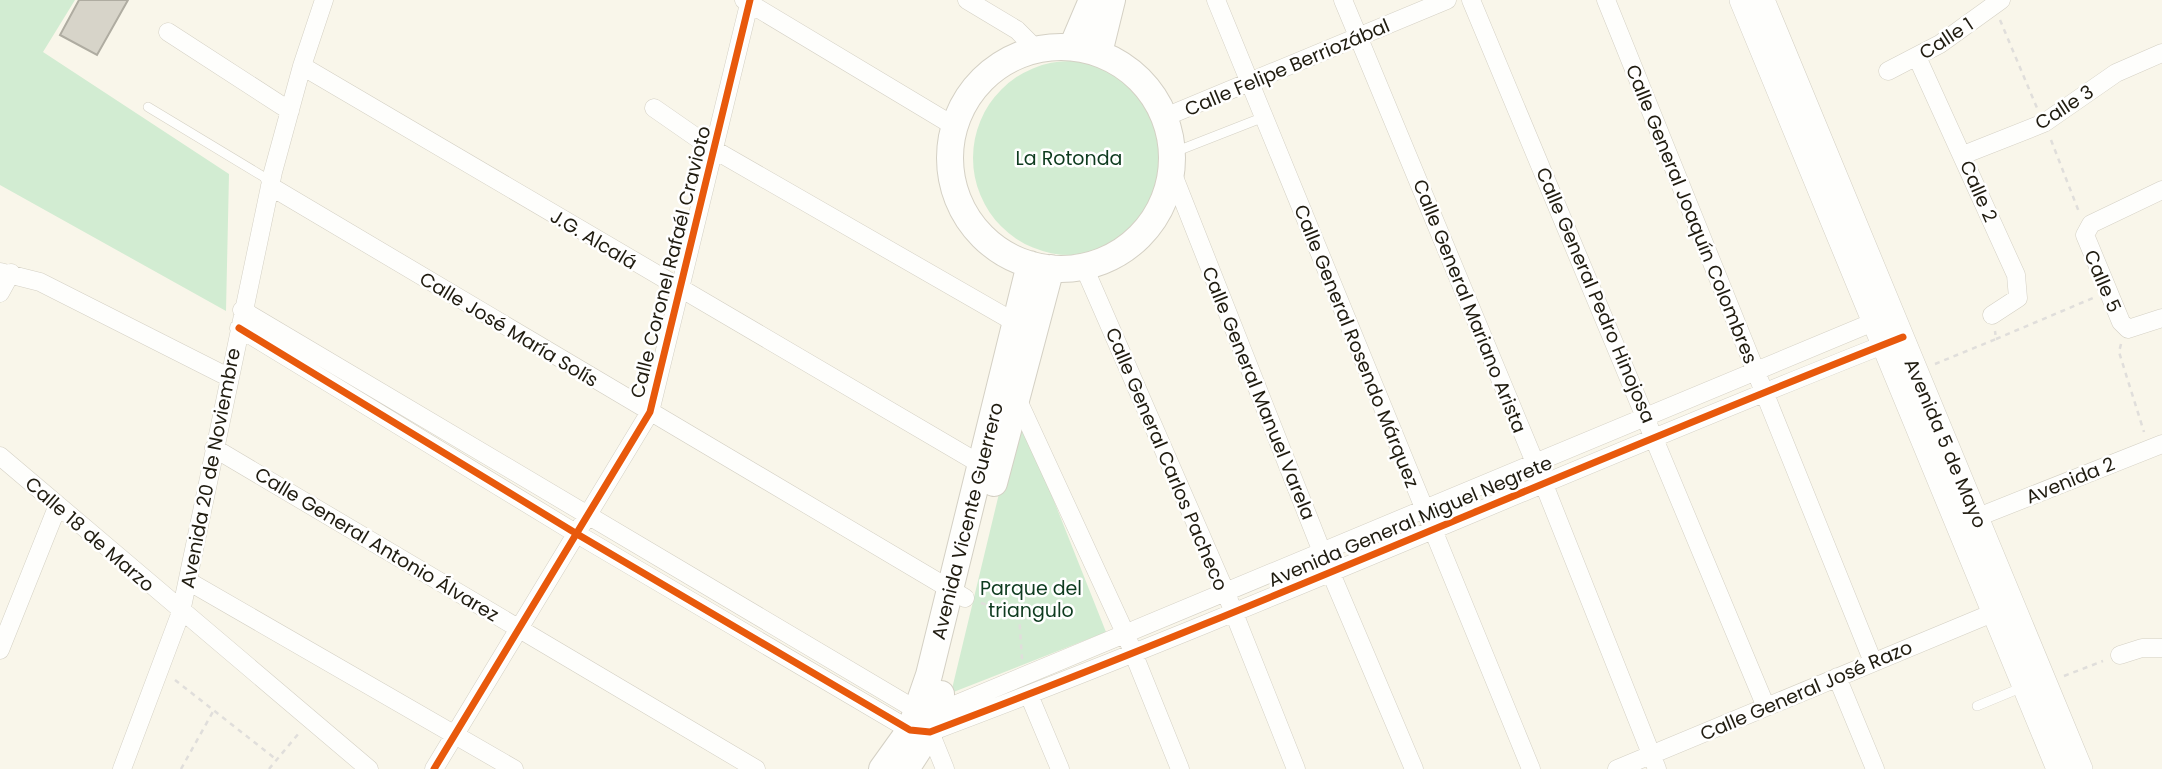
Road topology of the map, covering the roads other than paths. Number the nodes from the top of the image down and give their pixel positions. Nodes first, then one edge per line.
1 (324, 0) edge
2 (967, 0) edge
3 (1091, 0) edge
4 (1112, 0) edge
5 (1216, 0) edge
6 (1343, 0) edge
7 (1447, 0) edge
8 (1471, 0) edge
9 (1606, 0) edge
10 (1741, 0) edge
11 (1763, 0) edge
12 (2001, 0) edge
13 (748, 1) edge
14 (168, 32) dead end
15 (1359, 37) junction
16 (1072, 47) junction
17 (1037, 50) junction
18 (1099, 53) junction
19 (2162, 53) edge
20 (1917, 57) junction
21 (302, 66) junction
22 (1888, 71) dead end
23 (1250, 82) junction
24 (148, 107) dead end
25 (654, 108) dead end
26 (290, 111) junction
27 (1165, 117) junction
28 (1264, 117) junction
29 (954, 126) junction
30 (713, 149) junction
31 (1963, 155) junction
32 (1172, 162) junction
33 (270, 186) junction
34 (2162, 190) edge
35 (1840, 214) junction
36 (1040, 266) junction
37 (1084, 267) junction
38 (5, 273) edge
39 (678, 289) junction
40 (0, 293) edge
41 (1992, 315) road end
42 (1883, 318) junction
43 (2162, 318) edge
44 (240, 319) junction
45 (1016, 323) junction
46 (1893, 341) junction
47 (1756, 371) junction
48 (228, 377) junction
49 (1010, 387) junction
50 (1764, 392) junction
51 (650, 412) junction
52 (1647, 416) junction
53 (1655, 436) junction
54 (2155, 446) edge
55 (214, 448) junction
56 (1939, 455) junction
57 (0, 456) edge
58 (1534, 462) junction
59 (988, 469) junction
60 (1543, 482) junction
61 (58, 505) junction
62 (1424, 509) junction
63 (587, 517) junction
64 (1978, 517) junction
65 (1432, 528) junction
66 (576, 534) junction
67 (1322, 552) junction
68 (1330, 571) junction
69 (188, 581) junction
70 (1226, 593) junction
71 (956, 594) junction
72 (181, 612) junction
73 (1233, 612) junction
74 (1995, 612) junction
75 (520, 628) junction
76 (1126, 635) junction
77 (2162, 648) edge
78 (0, 650) edge
79 (1132, 653) junction
80 (2120, 655) road end
81 (1873, 662) junction
82 (1837, 677) junction
83 (2038, 690) junction
84 (1029, 695) junction
85 (1977, 706) dead end
86 (1766, 707) junction
87 (923, 721) junction
88 (456, 735) junction
89 (1654, 762) edge
90 (122, 769) edge
91 (369, 769) edge
92 (434, 769) edge
93 (514, 769) edge
94 (756, 769) edge
95 (882, 769) edge
96 (906, 769) edge
97 (945, 769) edge
98 (1060, 769) edge
99 (1180, 769) edge
100 (1296, 769) edge
101 (1414, 769) edge
102 (1531, 769) edge
103 (1617, 769) edge
104 (1875, 769) edge
105 (2058, 769) edge
106 (2081, 769) edge

1 - 21 street, Avenida 20 de Noviembre
2 - 17 street
3 - 16 main road
4 - 18 main road
5 - 23 street, Calle General Rosendo Márquez
6 - 15 street, Calle General Mariano Arista
7 - 15 street, Calle Felipe Berriozábal
8 - 52 street, Calle General Pedro Hinojosa
9 - 47 street, Calle General Joaquín Colombres
10 - 35 street, Avenida 5 de Mayo
11 - 35 street, Avenida 5 de Mayo
12 - 20 street, Calle 1
13 - 29 street
13 - 30 street, Calle Coronel Rafaél Cravioto
14 - 26 street
15 - 23 street, Calle Felipe Berriozábal
15 - 58 street, Calle General Mariano Arista
16 - 17 main road
16 - 18 main road
17 - 29 main road
18 - 27 main road
19 - 31 street, Calle 3
20 - 22 street, Calle 1
20 - 31 street, Calle 2
21 - 26 street, Avenida 20 de Noviembre
21 - 39 street, J.G. Alcalá
23 - 27 street, Calle Felipe Berriozábal
23 - 28 street, Calle General Rosendo Márquez
24 - 33 lane
25 - 30 street
26 - 33 street, Avenida 20 de Noviembre
27 - 32 main road
28 - 32 lane
28 - 62 street, Calle General Rosendo Márquez
29 - 36 main road
30 - 39 street, Calle Coronel Rafaél Cravioto
30 - 45 street
31 - 41 street, Calle 2
32 - 37 main road
32 - 67 street, Calle General Manuel Varela
33 - 44 street, Avenida 20 de Noviembre
33 - 51 street, Calle José María Solís
34 - 43 street, Calle 5
35 - 42 street, Avenida 5 de Mayo
36 - 37 main road
36 - 45 main road, Avenida Vicente Guerrero
36 - 49 main road, Avenida Vicente Guerrero
37 - 70 street, Calle General Carlos Pacheco
38 - 40 street
38 - 48 street
39 - 51 street, Calle Coronel Rafaél Cravioto
39 - 59 street, J.G. Alcalá
42 - 46 street, Avenida 5 de Mayo
42 - 47 street, Avenida General Miguel Negrete
44 - 48 street, Avenida 20 de Noviembre
44 - 63 street
44 - 66 street
45 - 49 main road, Avenida Vicente Guerrero
46 - 50 street, Avenida General Miguel Negrete
46 - 56 street, Avenida 5 de Mayo
46 - 56 street, Avenida 5 de Mayo
47 - 50 street, Calle General Joaquín Colombres
47 - 52 street, Avenida General Miguel Negrete
48 - 55 street, Avenida 20 de Noviembre
49 - 59 main road, Avenida Vicente Guerrero
49 - 76 street
50 - 53 street, Avenida General Miguel Negrete
50 - 81 street, Calle General Joaquín Colombres
51 - 63 street, Calle Coronel Rafaél Cravioto
51 - 71 street, Calle José María Solís
52 - 53 street, Calle General Pedro Hinojosa
52 - 58 street, Avenida General Miguel Negrete
53 - 60 street, Avenida General Miguel Negrete
53 - 86 street, Calle General Pedro Hinojosa
54 - 64 street, Avenida 2
55 - 69 street, Avenida 20 de Noviembre
55 - 75 street, Calle General Antonio Álvarez
56 - 64 street, Avenida 5 de Mayo
56 - 74 street, Avenida 5 de Mayo
57 - 61 street, Calle 18 de Marzo
58 - 60 street, Calle General Mariano Arista
58 - 62 street, Avenida General Miguel Negrete
59 - 71 main road, Avenida Vicente Guerrero
60 - 65 street, Avenida General Miguel Negrete
60 - 89 street, Calle General Mariano Arista
61 - 72 street, Calle 18 de Marzo
61 - 78 street
62 - 65 street, Calle General Rosendo Márquez
62 - 67 street, Avenida General Miguel Negrete
63 - 66 street, Calle Coronel Rafaél Cravioto
63 - 87 street
64 - 83 street, Avenida 5 de Mayo
65 - 68 street, Avenida General Miguel Negrete
65 - 102 street, Calle General Rosendo Márquez
66 - 75 street, Calle Coronel Rafaél Cravioto
66 - 87 street
67 - 68 street, Calle General Manuel Varela
67 - 70 street, Avenida General Miguel Negrete
68 - 73 street, Avenida General Miguel Negrete
68 - 101 street, Calle General Manuel Varela
69 - 72 street, Avenida 20 de Noviembre
69 - 88 street
70 - 73 street, Calle General Carlos Pacheco
70 - 76 street, Avenida General Miguel Negrete
71 - 87 main road, Avenida Vicente Guerrero
72 - 90 street, Avenida 20 de Noviembre
72 - 91 street, Calle 18 de Marzo
73 - 79 street, Avenida General Miguel Negrete
73 - 100 street, Calle General Carlos Pacheco
74 - 81 street, Calle General José Razo
74 - 83 street, Avenida 5 de Mayo
75 - 88 street, Calle Coronel Rafaél Cravioto
75 - 94 street, Calle General Antonio Álvarez
76 - 79 street
76 - 87 street, Avenida General Miguel Negrete
77 - 80 street
79 - 84 street, Avenida General Miguel Negrete
79 - 99 street
81 - 82 street, Calle General José Razo
82 - 86 street, Calle General José Razo
82 - 104 street
83 - 85 lane
83 - 105 street, Avenida 5 de Mayo
83 - 106 street, Avenida 5 de Mayo
84 - 87 street, Avenida General Miguel Negrete
84 - 98 street
86 - 89 street, Calle General José Razo
87 - 95 main road, Avenida Vicente Guerrero
87 - 96 main road, Avenida Vicente Guerrero
87 - 97 street
88 - 92 street, Calle Coronel Rafaél Cravioto
88 - 93 street
89 - 103 street, Calle General José Razo

